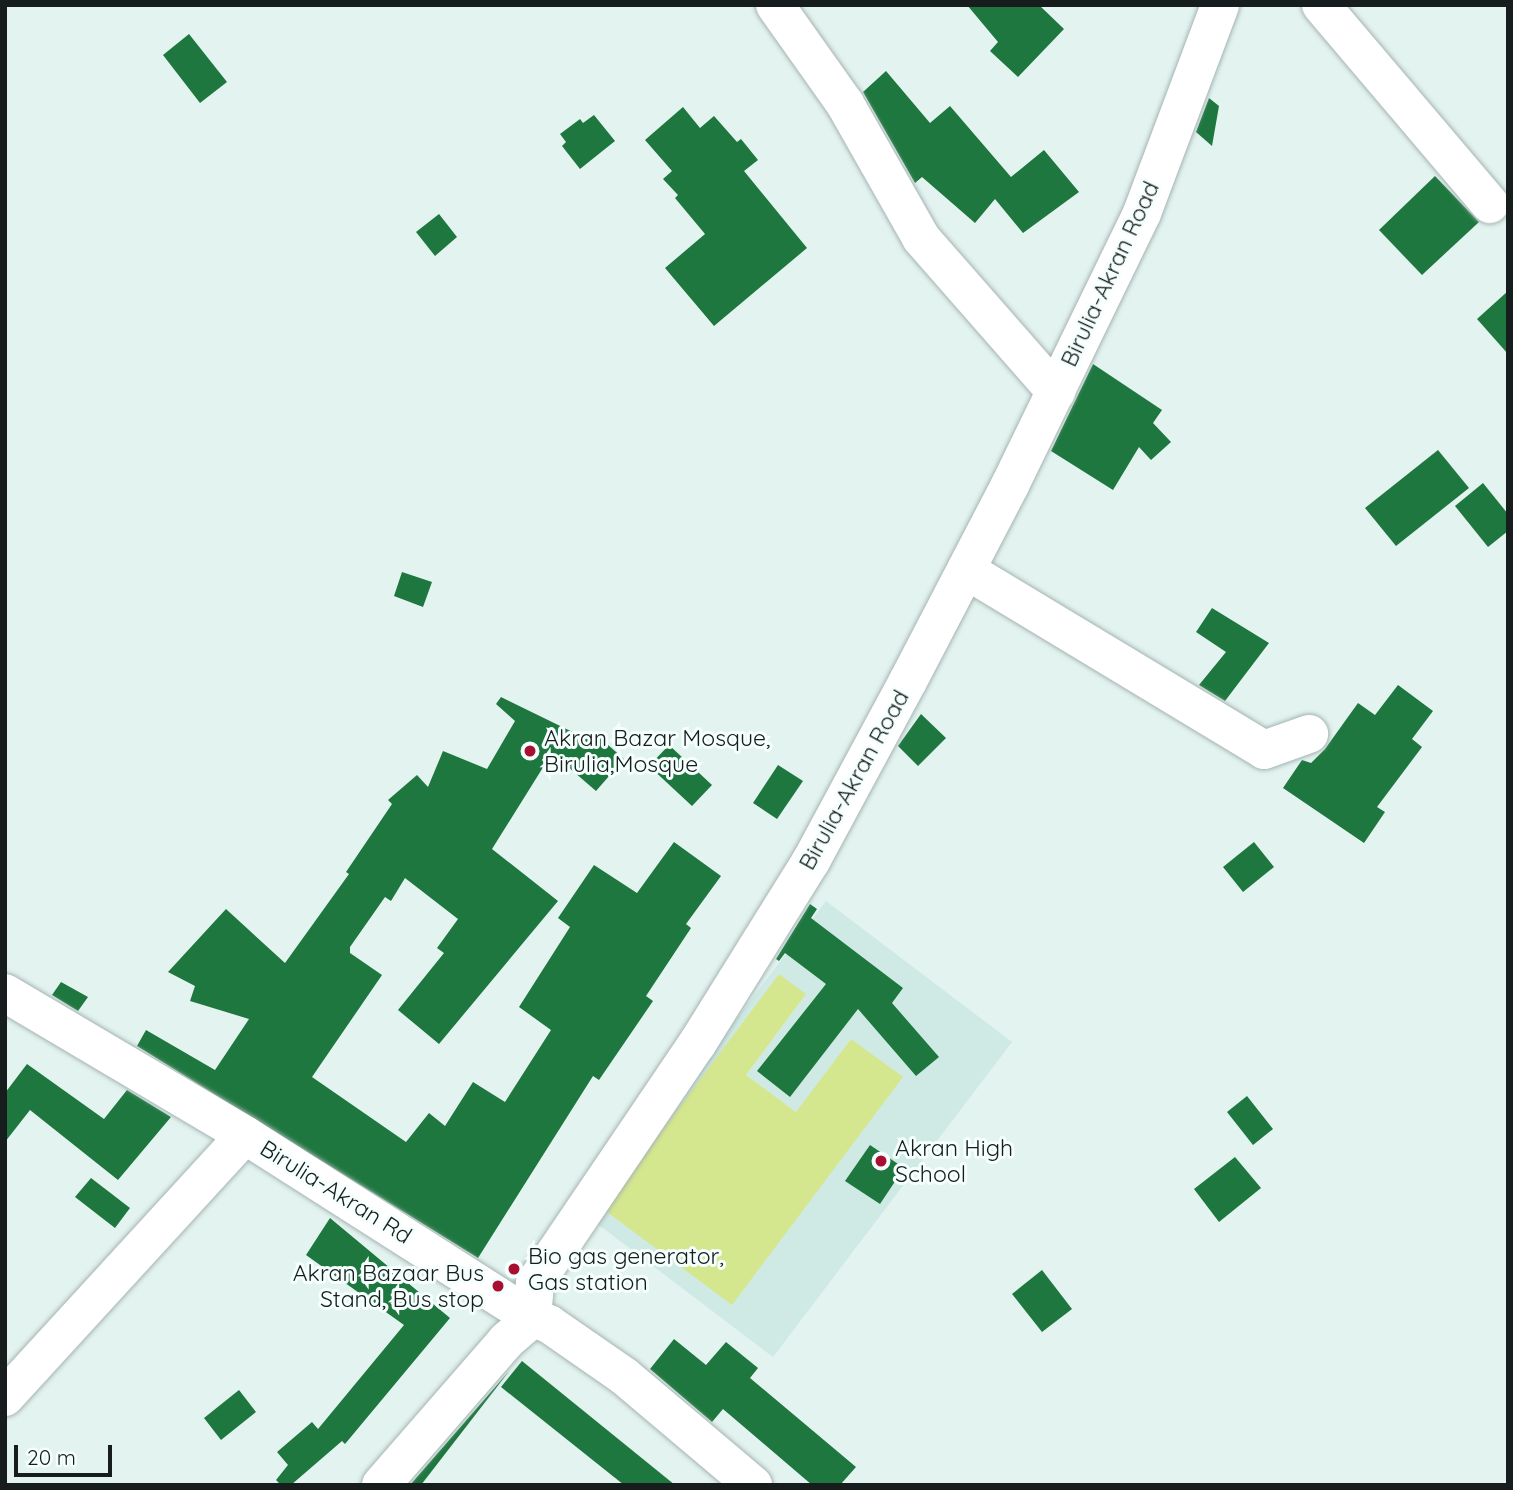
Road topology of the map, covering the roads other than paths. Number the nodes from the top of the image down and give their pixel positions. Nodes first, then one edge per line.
1 (775, 5) edge
2 (1220, 5) edge
3 (1321, 5) edge
4 (1490, 204) dead end
5 (1056, 392) junction
6 (966, 570) junction
7 (1309, 734) dead end
8 (5, 993) edge
9 (245, 1135) junction
10 (533, 1318) junction
11 (5, 1397) edge
12 (381, 1485) edge
13 (753, 1485) edge

1 - 5 main road
2 - 5 main road, Birulia-Akran Road
3 - 4 main road
5 - 6 main road, Birulia-Akran Road
6 - 7 main road
6 - 10 main road, Birulia-Akran Road
8 - 9 main road, Birulia-Akran Rd
9 - 10 main road, Birulia-Akran Rd
9 - 11 main road
10 - 12 main road
10 - 13 main road, Birulia-Akran Rd

